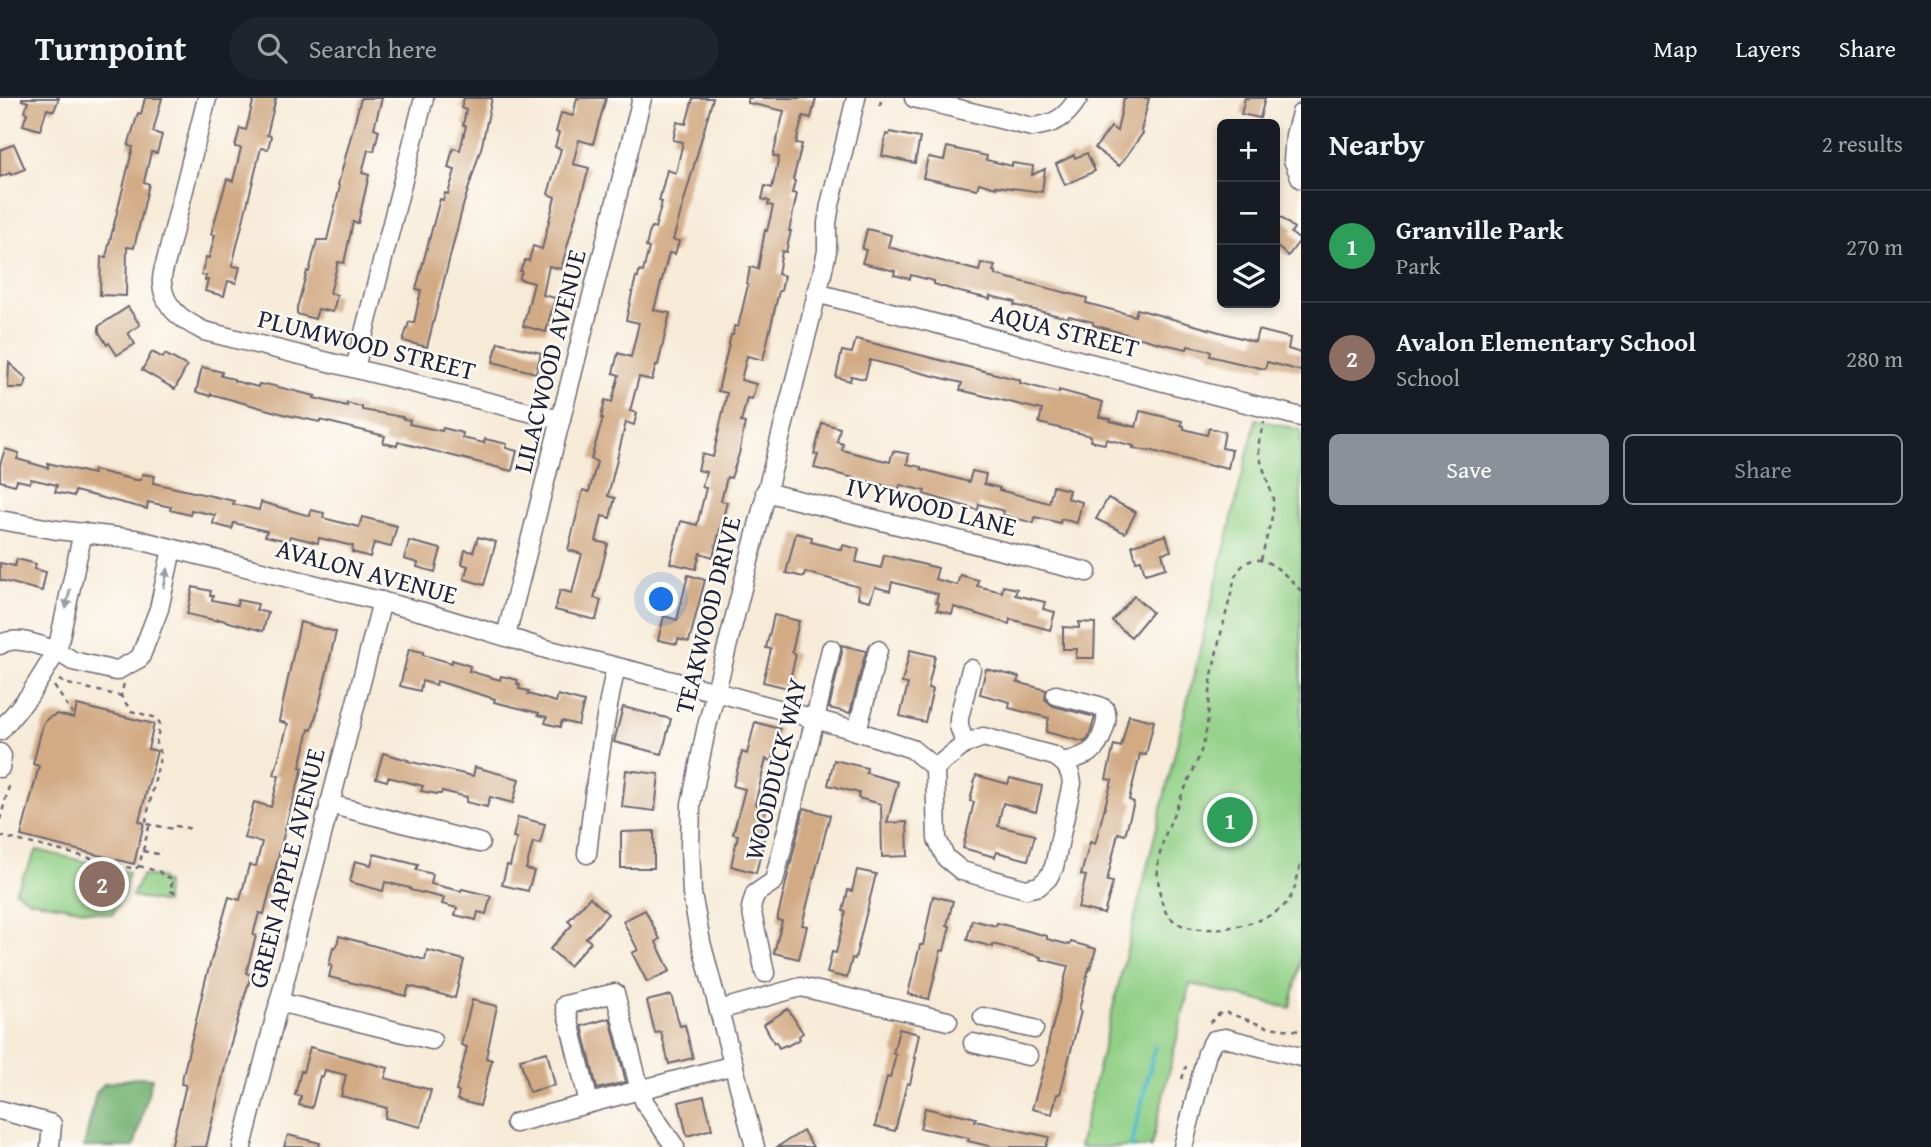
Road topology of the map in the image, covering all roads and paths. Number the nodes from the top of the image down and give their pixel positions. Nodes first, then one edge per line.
1 (207, 98) edge
2 (424, 98) edge
3 (642, 98) edge
4 (856, 98) edge
5 (914, 98) edge
6 (1079, 98) edge
7 (881, 100) dead end
8 (880, 106) dead end
9 (1301, 113) edge
10 (1301, 179) edge
11 (816, 293) junction
12 (355, 368) junction
13 (1301, 417) edge
14 (561, 420) junction
15 (1264, 422) dead end
16 (765, 492) junction
17 (0, 520) edge
18 (83, 532) junction
19 (172, 549) junction
20 (1261, 560) junction
21 (1087, 572) dead end
22 (1301, 591) edge
23 (382, 601) junction
24 (506, 636) junction
25 (0, 645) edge
26 (831, 649) dead end
27 (57, 650) junction
28 (878, 650) dead end
29 (616, 667) junction
30 (971, 669) dead end
31 (59, 680) dead end
32 (125, 680) dead end
33 (54, 686) dead end
34 (716, 691) junction
35 (1056, 695) dead end
36 (121, 696) junction
37 (73, 714) dead end
38 (815, 719) junction
39 (0, 731) edge
40 (857, 731) junction
41 (965, 744) junction
42 (0, 753) edge
43 (1064, 762) junction
44 (0, 768) edge
45 (935, 768) junction
46 (9, 786) dead end
47 (329, 804) junction
48 (0, 820) edge
49 (147, 824) junction
50 (192, 830) dead end
51 (0, 836) edge
52 (481, 843) dead end
53 (161, 850) dead end
54 (143, 851) junction
55 (587, 854) dead end
56 (1301, 861) edge
57 (139, 866) junction
58 (177, 893) dead end
59 (765, 973) dead end
60 (279, 1002) junction
61 (719, 1010) junction
62 (983, 1017) dead end
63 (948, 1021) dead end
64 (1034, 1029) dead end
65 (432, 1040) dead end
66 (973, 1043) dead end
67 (1028, 1056) dead end
68 (1301, 1057) edge
69 (734, 1065) junction
70 (640, 1090) junction
71 (589, 1103) junction
72 (0, 1110) edge
73 (515, 1123) dead end
74 (50, 1147) edge
75 (242, 1147) edge
76 (674, 1147) edge
77 (755, 1147) edge
78 (1183, 1147) edge

1 - 12 street, PLUMWOOD STREET
2 - 12 street
3 - 14 street, LILACWOOD AVENUE
4 - 11 street, TEAKWOOD DRIVE
5 - 6 street
7 - 8 path
9 - 10 street
11 - 13 street, AQUA STREET
11 - 16 street, TEAKWOOD DRIVE
12 - 14 street, PLUMWOOD STREET
14 - 24 street, LILACWOOD AVENUE
15 - 20 path
16 - 21 street, IVYWOOD LANE
16 - 34 street, TEAKWOOD DRIVE
17 - 18 street, AVALON AVENUE
18 - 19 street, AVALON AVENUE
18 -> 27 street
19 - 23 street, AVALON AVENUE
27 -> 19 street
20 - 22 path
20 - 56 path
23 - 24 street, AVALON AVENUE
23 - 47 street, GREEN APPLE AVENUE
24 - 29 street, AVALON AVENUE
25 - 27 street
26 - 38 street, WOODDUCK WAY
27 - 39 street
28 - 40 street
29 - 34 street, AVALON AVENUE
29 - 55 street
30 - 41 street
31 - 36 path
32 - 36 path
33 - 37 path
34 - 38 street, AVALON AVENUE
34 - 61 street, TEAKWOOD DRIVE
35 - 43 street
36 - 49 path
38 - 40 street, AVALON AVENUE
38 - 59 street, WOODDUCK WAY
40 - 45 street, AVALON AVENUE
41 - 43 street
41 - 45 street
42 - 44 street
43 - 45 street
46 - 48 path
47 - 52 street
47 - 60 street, GREEN APPLE AVENUE
49 - 50 path
49 - 54 path
51 - 57 path
53 - 54 path
54 - 57 path
57 - 58 path
60 - 65 street
60 - 75 street, GREEN APPLE AVENUE
61 - 63 street
61 - 69 street, TEAKWOOD DRIVE
62 - 64 street
66 - 67 street
68 - 78 street
69 - 70 street
69 - 77 street, TEAKWOOD DRIVE
70 - 71 street
70 - 71 street
70 - 76 street
71 - 73 street
72 - 74 street

